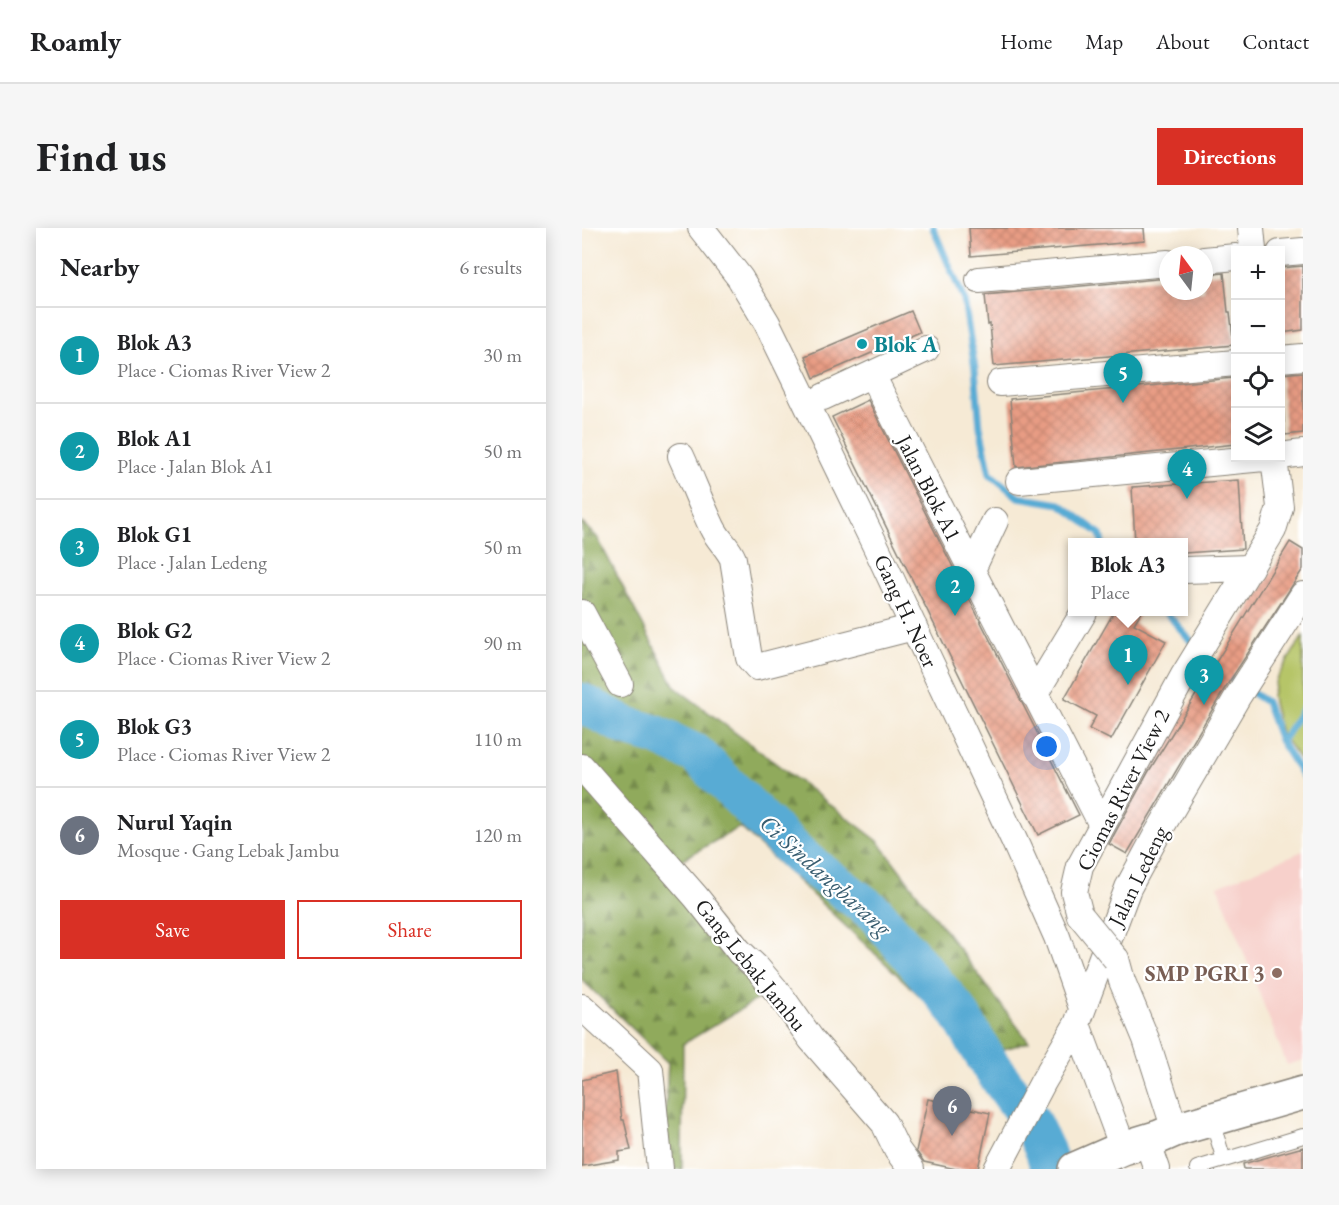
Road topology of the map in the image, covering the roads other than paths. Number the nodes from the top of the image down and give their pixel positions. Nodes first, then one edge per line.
1 (1251, 228) edge
2 (713, 231) edge
3 (1252, 246) edge
4 (1303, 250) edge
5 (1285, 252) edge
6 (1231, 257) edge
7 (1213, 259) edge
8 (1159, 264) edge
9 (979, 280) dead end
10 (926, 349) dead end
11 (1303, 357) edge
12 (1285, 359) edge
13 (1231, 363) edge
14 (872, 375) junction
15 (1000, 383) dead end
16 (824, 397) dead end
17 (1303, 453) edge
18 (1285, 455) edge
19 (681, 456) dead end
20 (1231, 461) edge
21 (1274, 462) edge
22 (1019, 481) dead end
23 (995, 520) dead end
24 (1250, 568) junction
25 (1188, 570) edge
26 (971, 572) junction
27 (1303, 596) edge
28 (582, 613) edge
29 (1082, 616) edge
30 (914, 627) junction
31 (620, 684) dead end
32 (1034, 695) junction
33 (582, 767) edge
34 (1102, 825) junction
35 (582, 1007) edge
36 (1079, 1016) junction
37 (1303, 1093) edge
38 (1206, 1122) junction
39 (1303, 1136) edge
40 (1129, 1153) edge
41 (1224, 1160) junction
42 (1197, 1168) edge
43 (660, 1169) edge
44 (911, 1169) edge
45 (997, 1169) edge

1 - 3 street
2 - 30 street, Gang H. Noer
4 - 5 street
6 - 7 street
8 - 9 street
10 - 14 street
11 - 12 street
13 - 15 street
14 - 16 street
14 - 26 street, Jalan Blok A1
17 - 18 street
19 - 30 street
20 - 22 street
21 - 24 street, Ciomas River View 2
23 - 26 street
24 - 25 street
24 - 34 street, Ciomas River View 2
26 - 32 street, Jalan Blok A1
27 - 36 street, Jalan Ledeng
28 - 31 street
29 - 32 street
30 - 36 street, Gang H. Noer
32 - 34 street, Jalan Blok A1
33 - 44 street, Gang Lebak Jambu
34 - 40 street, Ciomas River View 2, bridge
35 - 43 street
36 - 40 street, Gang H. Noer
36 - 45 street, Jalan Ledeng
37 - 38 main road
38 - 40 main road
38 - 41 lane
39 - 41 lane
41 - 42 lane

